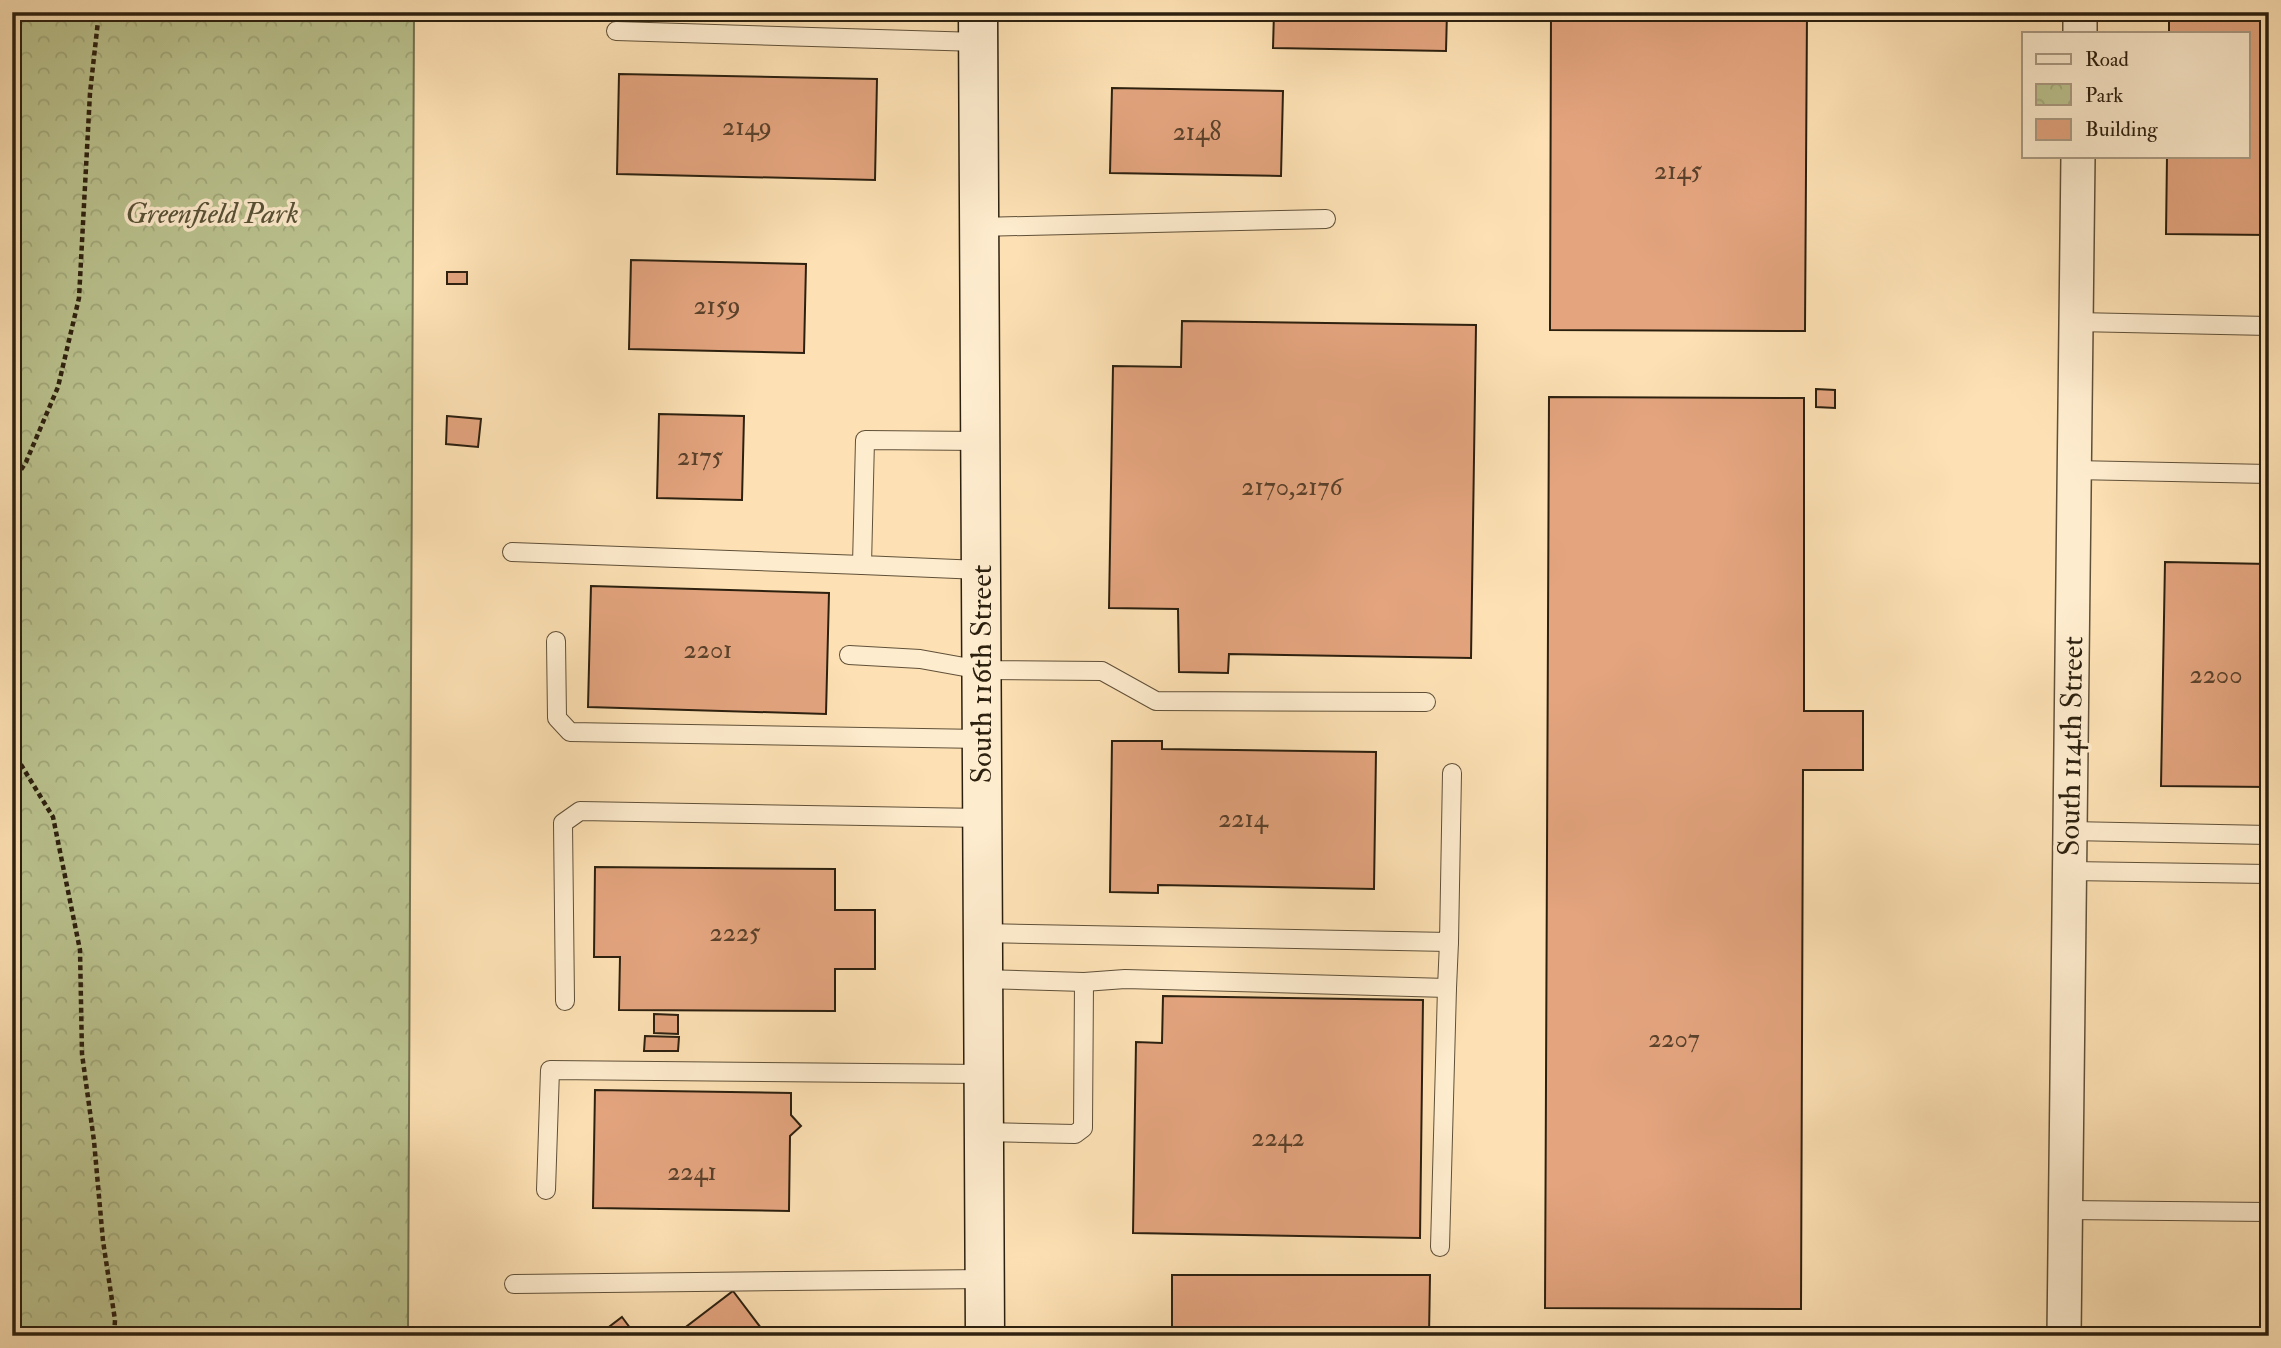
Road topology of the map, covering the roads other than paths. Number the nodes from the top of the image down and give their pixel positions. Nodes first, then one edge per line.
1 (2080, 12) edge
2 (978, 27) edge
3 (616, 31) dead end
4 (2080, 32) edge
5 (2078, 158) edge
6 (1326, 219) dead end
7 (979, 227) junction
8 (2076, 322) junction
9 (2269, 326) edge
10 (980, 441) junction
11 (2074, 470) junction
12 (2269, 474) edge
13 (512, 552) dead end
14 (862, 565) junction
15 (981, 570) junction
16 (556, 640) dead end
17 (849, 655) dead end
18 (981, 670) junction
19 (1426, 702) dead end
20 (981, 739) junction
21 (1452, 773) dead end
22 (982, 818) junction
23 (2070, 831) junction
24 (2269, 835) edge
25 (2070, 871) junction
26 (2269, 874) edge
27 (983, 933) junction
28 (1449, 942) junction
29 (983, 979) junction
30 (1084, 982) junction
31 (1447, 988) junction
32 (565, 1002) dead end
33 (984, 1074) junction
34 (984, 1132) junction
35 (546, 1190) dead end
36 (2066, 1210) junction
37 (2269, 1212) edge
38 (1440, 1247) dead end
39 (985, 1279) junction
40 (514, 1284) dead end
41 (985, 1336) edge
42 (2064, 1336) edge

1 - 4 street
2 - 3 lane
2 - 7 street, South 116th Street
5 - 8 street, South 114th Street
6 - 7 lane
7 - 10 street, South 116th Street
8 - 9 lane
8 - 11 street, South 114th Street
10 - 14 lane
10 - 15 street, South 116th Street
11 - 12 lane
11 - 23 street, South 114th Street
13 - 14 lane
14 - 15 lane
15 - 18 street, South 116th Street
16 - 20 lane
17 - 18 lane
18 - 19 lane
18 - 20 street, South 116th Street
20 - 22 street, South 116th Street
21 - 28 lane
22 - 27 street, South 116th Street
22 - 32 lane
23 - 24 lane
23 - 25 street, South 114th Street
25 - 26 lane
25 - 36 street, South 114th Street
27 - 28 lane
27 - 29 street, South 116th Street
28 - 31 lane
29 - 30 lane
29 - 33 street, South 116th Street
30 - 31 lane
30 - 34 lane
31 - 38 lane
33 - 34 street, South 116th Street
33 - 35 lane
34 - 39 street, South 116th Street
36 - 37 lane
36 - 42 street, South 114th Street
39 - 40 lane
39 - 41 street, South 116th Street

